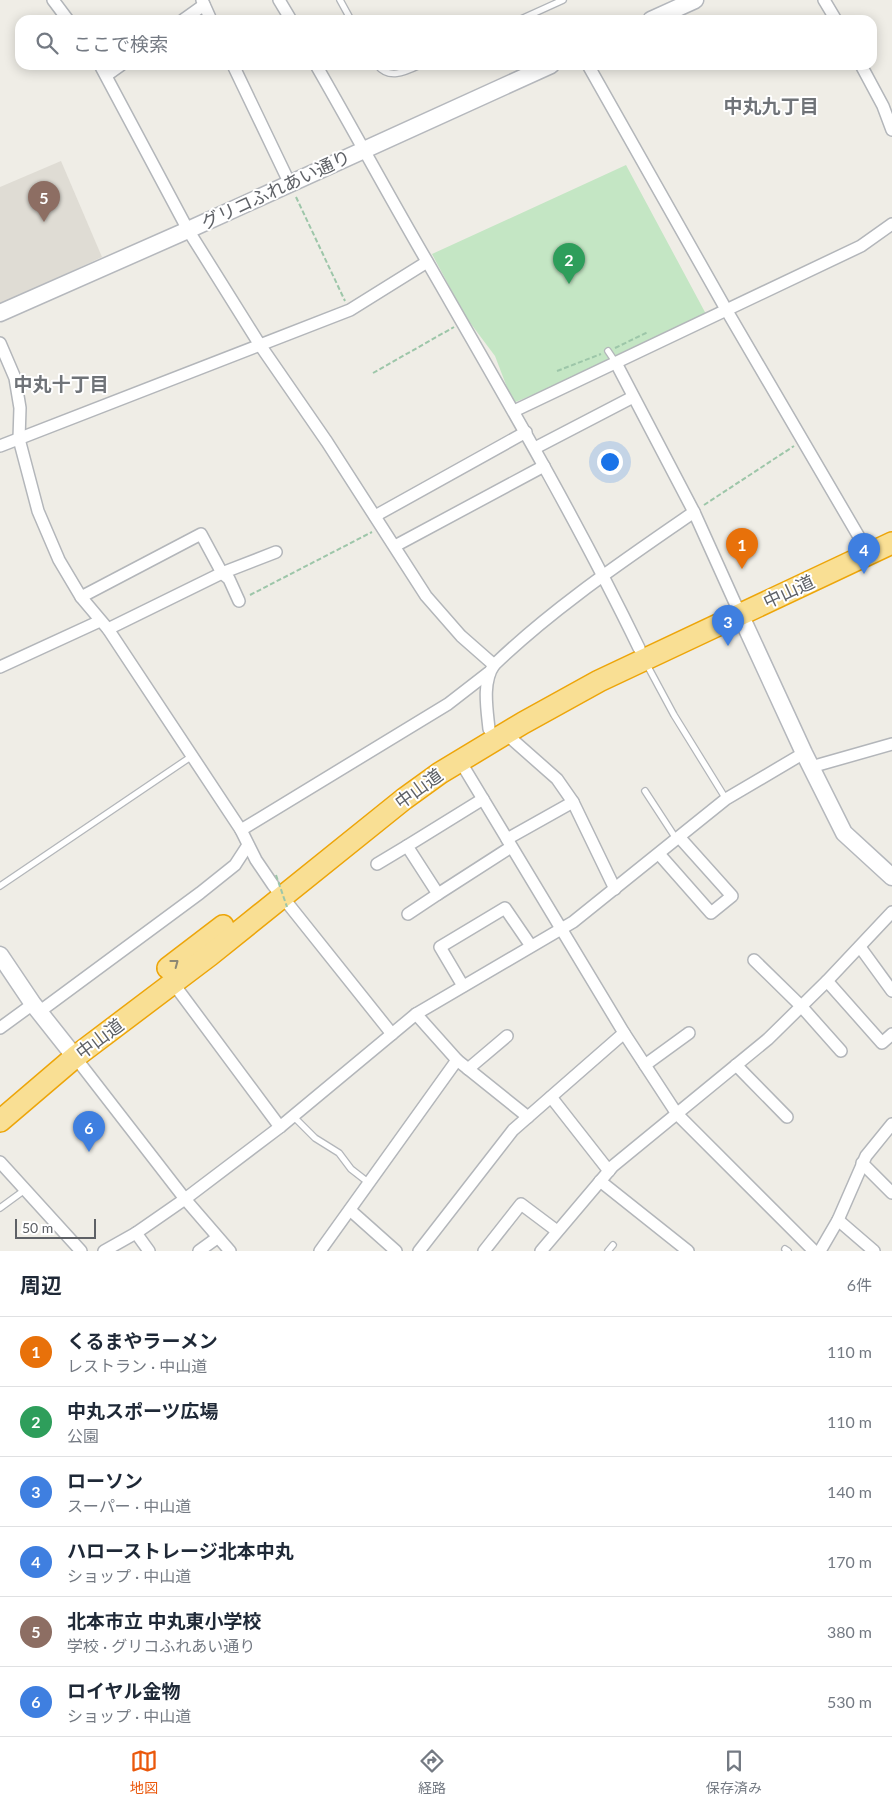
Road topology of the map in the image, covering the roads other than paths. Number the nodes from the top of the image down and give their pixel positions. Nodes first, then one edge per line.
1 (53, 0) edge
2 (279, 0) edge
3 (340, 0) edge
4 (564, 0) edge
5 (695, 0) edge
6 (824, 0) edge
7 (203, 2) edge
8 (64, 15) edge
9 (189, 15) edge
10 (209, 15) edge
11 (288, 15) edge
12 (348, 15) edge
13 (530, 15) edge
14 (662, 15) edge
15 (833, 15) edge
16 (104, 70) edge
17 (114, 70) edge
18 (235, 70) edge
19 (319, 70) edge
20 (382, 70) edge
21 (407, 70) edge
22 (540, 70) edge
23 (591, 70) edge
24 (864, 70) edge
25 (107, 75) junction
26 (892, 130) edge
27 (364, 150) junction
28 (290, 184) junction
29 (892, 224) edge
30 (188, 230) junction
31 (427, 262) junction
32 (727, 311) junction
33 (0, 313) edge
34 (0, 343) edge
35 (260, 345) junction
36 (608, 350) dead end
37 (616, 363) junction
38 (633, 397) junction
39 (514, 411) junction
40 (526, 432) junction
41 (19, 439) junction
42 (0, 446) edge
43 (535, 448) junction
44 (544, 466) junction
45 (694, 512) junction
46 (375, 516) junction
47 (892, 528) edge
48 (862, 542) junction
49 (892, 543) edge
50 (394, 546) junction
51 (276, 552) dead end
52 (222, 573) junction
53 (604, 575) junction
54 (81, 596) junction
55 (238, 601) road end
56 (737, 608) junction
57 (104, 625) junction
58 (641, 654) junction
59 (0, 667) edge
60 (491, 669) junction
61 (497, 731) junction
62 (892, 744) edge
63 (192, 756) junction
64 (807, 760) junction
65 (460, 761) junction
66 (645, 791) dead end
67 (483, 799) junction
68 (726, 799) junction
69 (573, 802) junction
70 (241, 830) junction
71 (679, 839) junction
72 (509, 843) junction
73 (248, 845) junction
74 (407, 846) junction
75 (659, 854) junction
76 (377, 864) dead end
77 (892, 877) edge
78 (0, 886) edge
79 (615, 889) junction
80 (279, 891) junction
81 (438, 894) junction
82 (892, 912) edge
83 (408, 914) dead end
84 (560, 927) junction
85 (531, 946) junction
86 (860, 947) junction
87 (0, 955) edge
88 (754, 960) dead end
89 (827, 981) junction
90 (174, 983) junction
91 (462, 986) junction
92 (892, 991) edge
93 (801, 1006) junction
94 (36, 1008) junction
95 (416, 1014) junction
96 (0, 1028) edge
97 (624, 1033) junction
98 (689, 1033) dead end
99 (392, 1034) junction
100 (892, 1034) edge
101 (507, 1036) dead end
102 (71, 1051) junction
103 (841, 1051) dead end
104 (457, 1060) junction
105 (645, 1065) junction
106 (736, 1065) junction
107 (468, 1069) junction
108 (551, 1097) junction
109 (0, 1102) edge
110 (677, 1114) junction
111 (293, 1116) junction
112 (528, 1117) junction
113 (787, 1117) dead end
114 (0, 1121) edge
115 (892, 1124) edge
116 (280, 1127) junction
117 (0, 1162) edge
118 (862, 1163) junction
119 (609, 1171) junction
120 (600, 1181) junction
121 (369, 1183) junction
122 (26, 1189) junction
123 (892, 1193) edge
124 (185, 1199) junction
125 (0, 1208) edge
126 (350, 1210) junction
127 (838, 1220) junction
128 (556, 1231) junction
129 (136, 1233) junction
130 (217, 1238) junction
131 (613, 1245) dead end
132 (544, 1250) edge
133 (81, 1251) edge
134 (104, 1251) edge
135 (149, 1251) edge
136 (199, 1251) edge
137 (230, 1251) edge
138 (320, 1251) edge
139 (396, 1251) edge
140 (419, 1251) edge
141 (484, 1251) edge
142 (608, 1251) edge
143 (688, 1251) edge
144 (814, 1251) edge
145 (820, 1251) edge
146 (874, 1251) edge

1 - 8 street
2 - 11 street
3 - 12 lane
4 - 13 lane
5 - 14 street
6 - 15 street
7 - 9 street
7 - 10 street
16 - 25 street
17 - 25 street
18 - 28 street
19 - 27 street
20 - 21 lane
22 - 27 street, グリコふれあい通り
23 - 32 street
24 - 26 street
25 - 30 street
27 - 28 street, グリコふれあい通り
27 - 31 street
28 - 30 street, グリコふれあい通り
29 - 32 street
30 - 33 street, グリコふれあい通り
30 - 35 street
31 - 35 street
31 - 39 street
32 - 37 street
32 - 48 street
34 - 41 street
35 - 41 street
35 - 46 street
36 - 37 lane
37 - 38 street
37 - 39 street
38 - 43 street
38 - 45 street
39 - 40 street
40 - 43 street
40 - 46 street
41 - 42 street
41 - 54 street
43 - 44 street
44 - 50 street
44 - 53 street
45 - 53 street
45 - 56 street
46 - 50 street
47 - 48 highway, 中山道
48 - 56 highway, 中山道
49 - 56 highway, 中山道
50 - 60 street
51 - 52 street
52 - 54 street
52 - 55 street
52 - 57 street
53 - 58 street
53 - 60 street
54 - 57 street
56 - 58 highway, 中山道
56 - 64 street
57 - 59 street
57 - 63 street
58 - 61 highway, 中山道
58 - 68 lane
60 - 61 street
60 - 70 street
61 - 65 highway, 中山道
61 - 69 street
61 - 80 highway, 中山道
62 - 64 street
63 - 70 street
63 - 78 lane
64 - 68 street
64 - 77 street
65 - 67 street
65 - 80 highway, 中山道
66 - 71 lane
67 - 72 street
67 - 74 street
68 - 71 street
69 - 72 street
69 - 79 street
70 - 73 street
71 - 75 street
71 - 75 street
72 - 81 street
72 - 84 street
73 - 80 street
73 - 94 street
74 - 76 street
74 - 81 street
75 - 79 street
79 - 84 street
80 - 90 highway, 中山道
80 - 99 street
102 -> 80 highway, 中山道
81 - 83 street
82 - 86 street
84 - 85 street
84 - 97 street
85 - 91 street
85 - 91 street
86 - 89 street
86 - 92 street
87 - 94 street
88 - 93 street
89 - 93 street
89 - 100 street
90 - 102 highway, 中山道
90 - 116 street
91 - 95 street
93 - 103 street
93 - 106 street
94 - 96 street
94 - 102 street
95 - 99 street
95 - 104 street
97 - 105 street
97 - 108 street
98 - 105 street
99 - 111 street
101 - 107 street
102 - 109 highway, 中山道
102 - 114 highway, 中山道
102 - 124 street
104 - 107 street
104 - 121 street
105 - 110 street
106 - 110 street
106 - 113 street
107 - 112 street
108 - 112 street
108 - 119 street
110 - 119 street
110 - 144 street
111 - 116 street
111 - 121 lane
112 - 140 street
115 - 118 street
116 - 124 street
117 - 122 street
118 - 123 street
118 - 127 street
119 - 120 street
120 - 128 street
120 - 143 street
121 - 126 street
122 - 125 lane
122 - 133 street
124 - 129 street
124 - 130 street
126 - 138 street
126 - 139 street
127 - 145 street
127 - 146 street
128 - 132 street
128 - 141 street
129 - 134 street
129 - 135 street
130 - 136 street
130 - 137 street
131 - 142 lane

